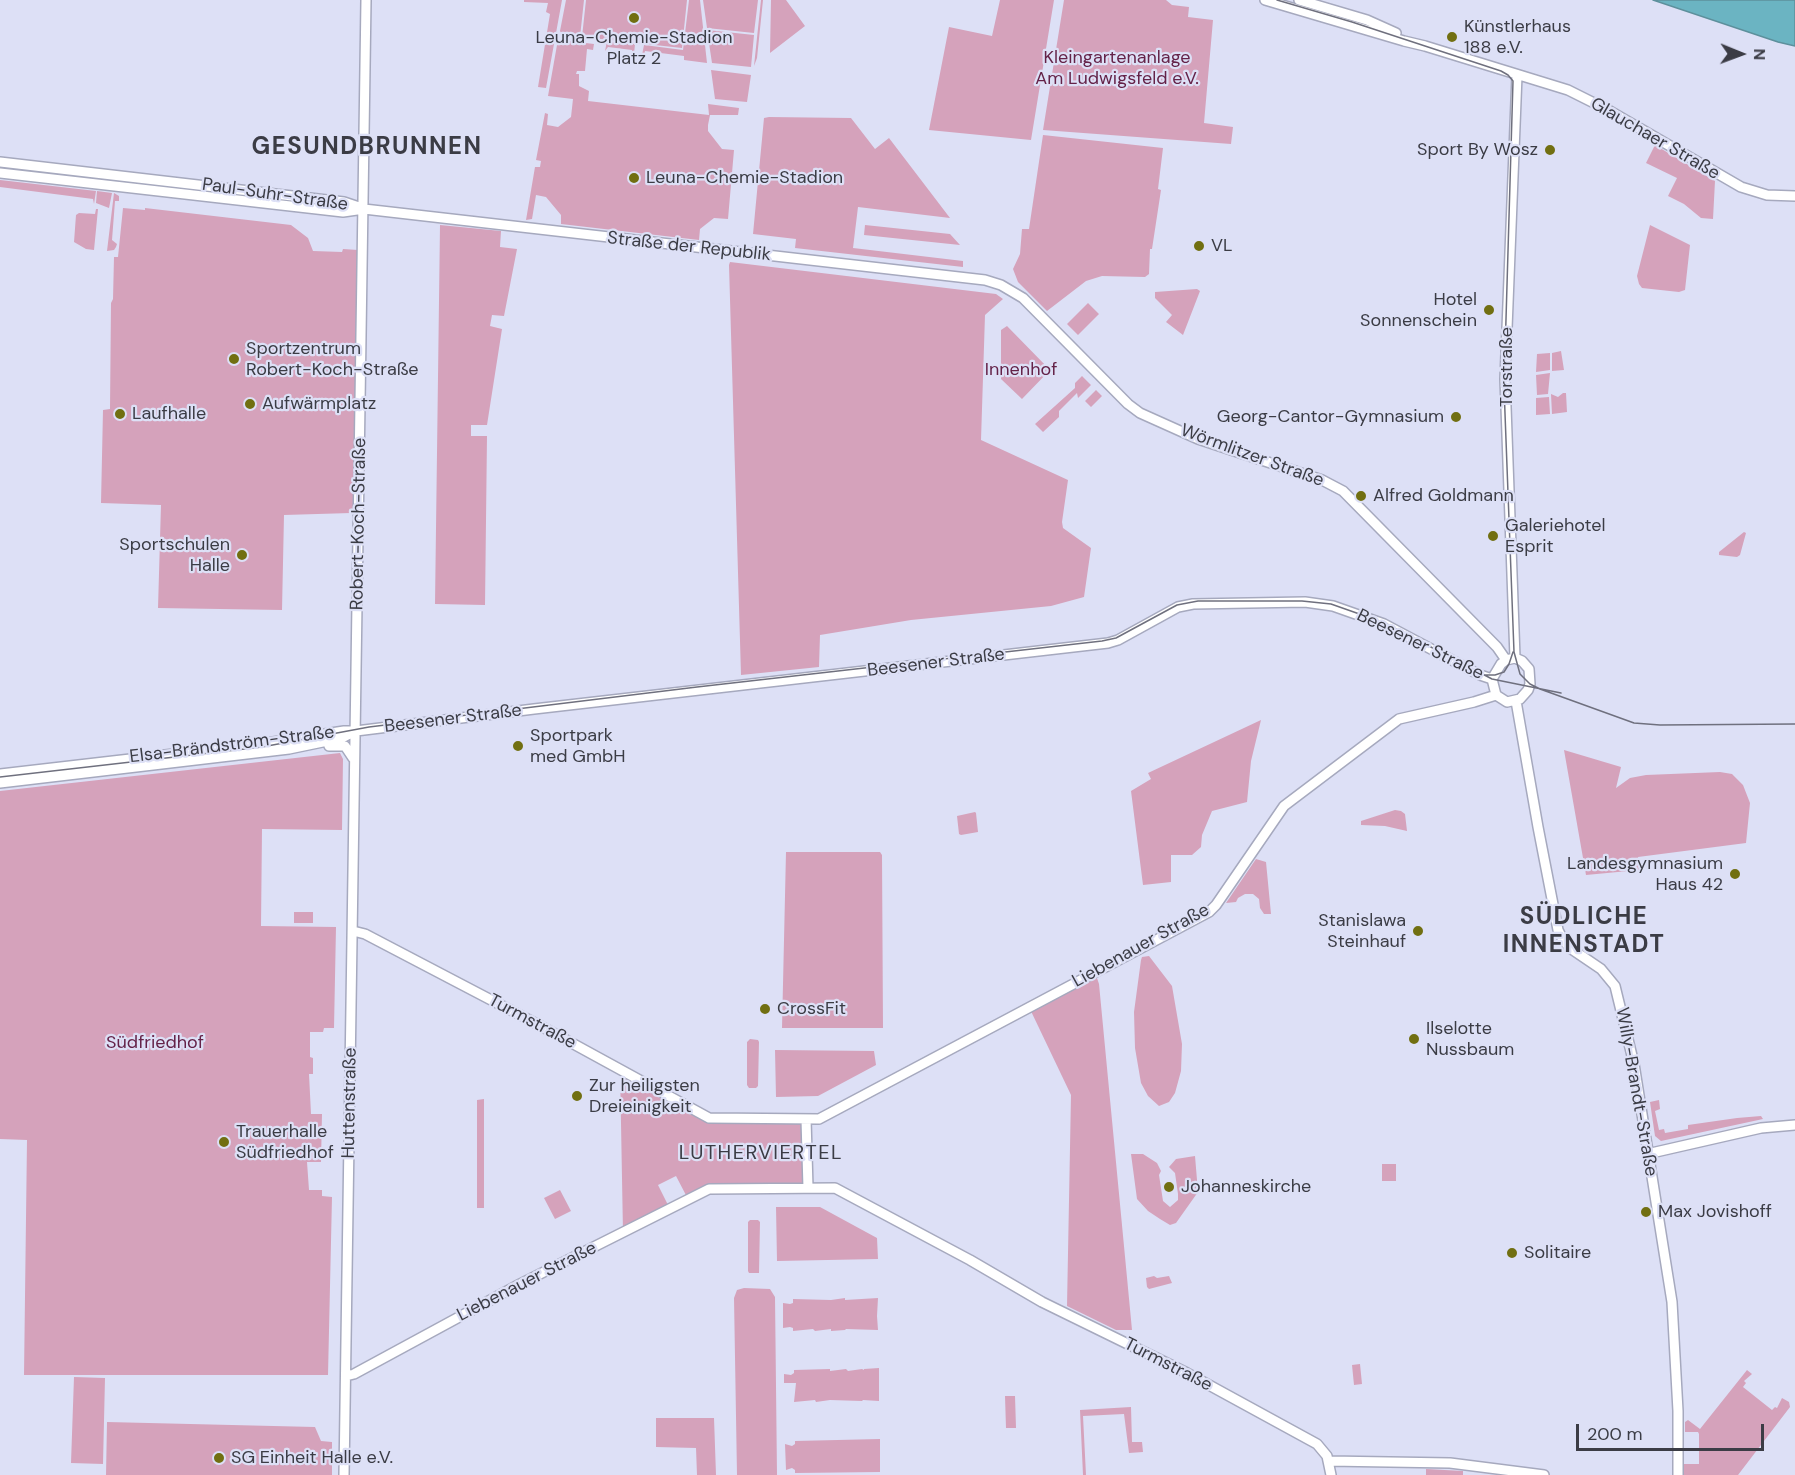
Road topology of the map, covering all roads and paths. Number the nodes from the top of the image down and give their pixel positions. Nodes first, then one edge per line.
1 (366, 0) edge
2 (1265, 0) edge
3 (1299, 0) edge
4 (1425, 46) junction
5 (1517, 75) junction
6 (0, 162) edge
7 (0, 173) edge
8 (1795, 196) edge
9 (364, 209) junction
10 (1013, 290) joint
11 (1510, 659) junction
12 (1492, 679) junction
13 (1496, 695) junction
14 (1516, 701) junction
15 (356, 731) junction
16 (291, 748) junction
17 (355, 763) junction
18 (0, 774) edge
19 (0, 783) edge
20 (353, 931) junction
21 (709, 1118) joint
22 (806, 1119) junction
23 (1795, 1125) edge
24 (1647, 1154) junction
25 (808, 1188) junction
26 (709, 1189) joint
27 (346, 1376) junction
28 (1329, 1461) junction
29 (344, 1475) edge
30 (1330, 1475) edge
31 (1544, 1475) edge
32 (1678, 1475) edge

1 - 9 street, Robert-Koch-Straße
2 - 4 street
3 - 4 street
4 - 5 street, Glauchaer Straße
5 - 8 street, Glauchaer Straße
5 - 11 street, Torstraße
6 - 9 street, Paul-Suhr-Straße
7 - 9 street, Paul-Suhr-Straße
9 - 10 street, Straße der Republik
9 - 15 street, Robert-Koch-Straße
10 - 11 street, Wörmlitzer Straße
11 - 12 street
11 - 14 street
12 - 13 street
12 - 15 street, Beesener Straße
13 - 14 street
13 - 22 street, Liebenauer Straße
14 - 24 street, Willy-Brandt-Straße
15 - 16 street, Elsa-Brändström-Straße
15 - 17 street, Huttenstraße
15 - 18 street, Elsa-Brändström-Straße
16 - 17 street
16 - 19 street, Elsa-Brändström-Straße
17 - 20 street, Huttenstraße
20 - 21 street, Turmstraße
20 - 27 street, Huttenstraße
21 - 22 street, Liebenauer Straße
22 - 25 street
23 - 24 street
24 - 32 street, Willy-Brandt-Straße
25 - 26 street, Turmstraße
25 - 28 street, Turmstraße
26 - 27 street, Liebenauer Straße
27 - 29 street, Huttenstraße
28 - 30 street
28 - 31 street

